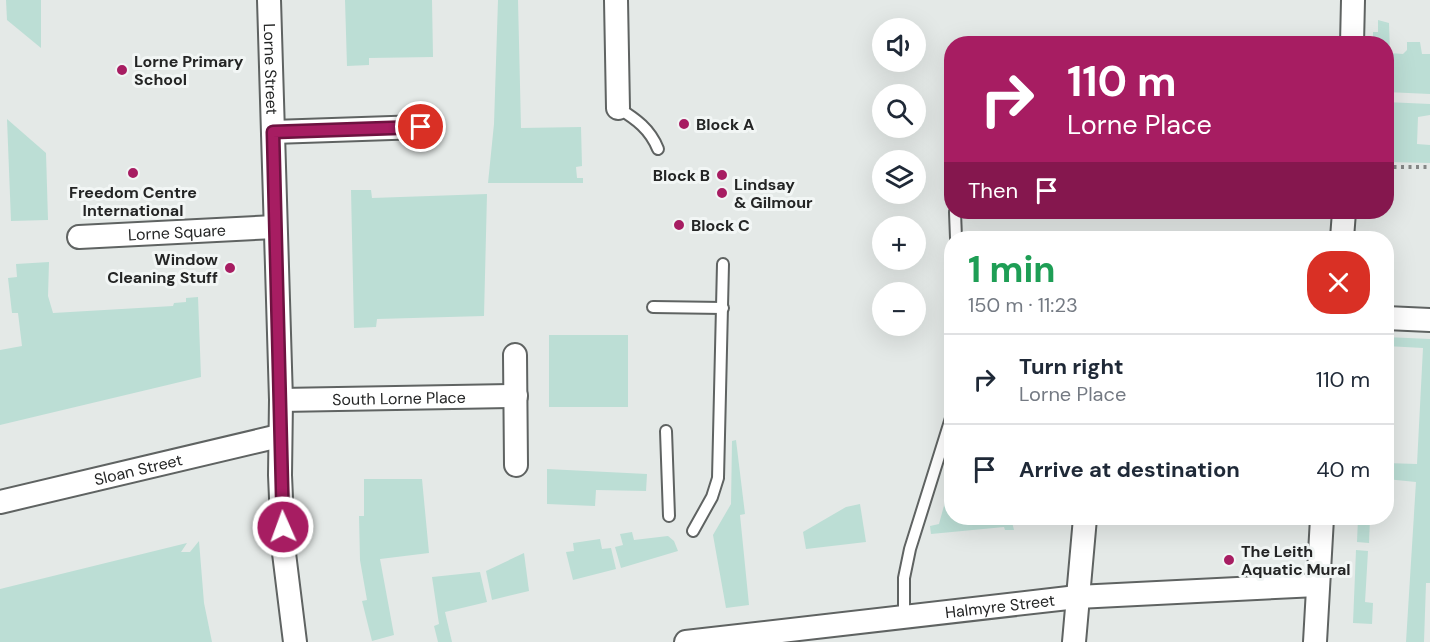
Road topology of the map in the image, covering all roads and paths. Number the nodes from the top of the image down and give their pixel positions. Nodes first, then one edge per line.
1 (269, 0) edge
2 (616, 0) edge
3 (1353, 0) edge
4 (1352, 36) edge
5 (618, 108) joint
6 (421, 127) dead end
7 (273, 132) junction
8 (658, 149) dead end
9 (1394, 167) edge
10 (1430, 167) edge
11 (275, 227) junction
12 (79, 237) dead end
13 (723, 264) dead end
14 (653, 307) dead end
15 (723, 308) junction
16 (1394, 318) edge
17 (1430, 320) edge
18 (515, 355) dead end
19 (516, 396) junction
20 (281, 400) junction
21 (666, 431) dead end
22 (279, 436) junction
23 (944, 440) edge
24 (516, 465) dead end
25 (0, 502) edge
26 (669, 516) dead end
27 (1084, 525) edge
28 (1321, 525) edge
29 (693, 531) dead end
30 (1317, 585) junction
31 (1077, 597) junction
32 (904, 615) junction
33 (295, 642) edge
34 (686, 642) edge
35 (1074, 642) edge
36 (1315, 642) edge

1 - 7 street, Lorne Street
2 - 5 street
3 - 4 street
5 - 8 lane
6 - 7 street
7 - 11 street, Lorne Street
9 - 10 path
11 - 12 street, Lorne Square
11 - 20 street, Lorne Street
13 - 15 lane
14 - 15 lane
15 - 29 lane
16 - 17 street
18 - 19 street
19 - 20 street, South Lorne Place
19 - 24 street
20 - 22 street, Lorne Street
21 - 26 lane
22 - 25 street, Sloan Street
22 - 33 street, Lorne Street
23 - 32 lane
27 - 31 street
28 - 30 street
30 - 31 street, Halmyre Street
30 - 36 street
31 - 32 street, Halmyre Street
31 - 35 street
32 - 34 street, Halmyre Street

